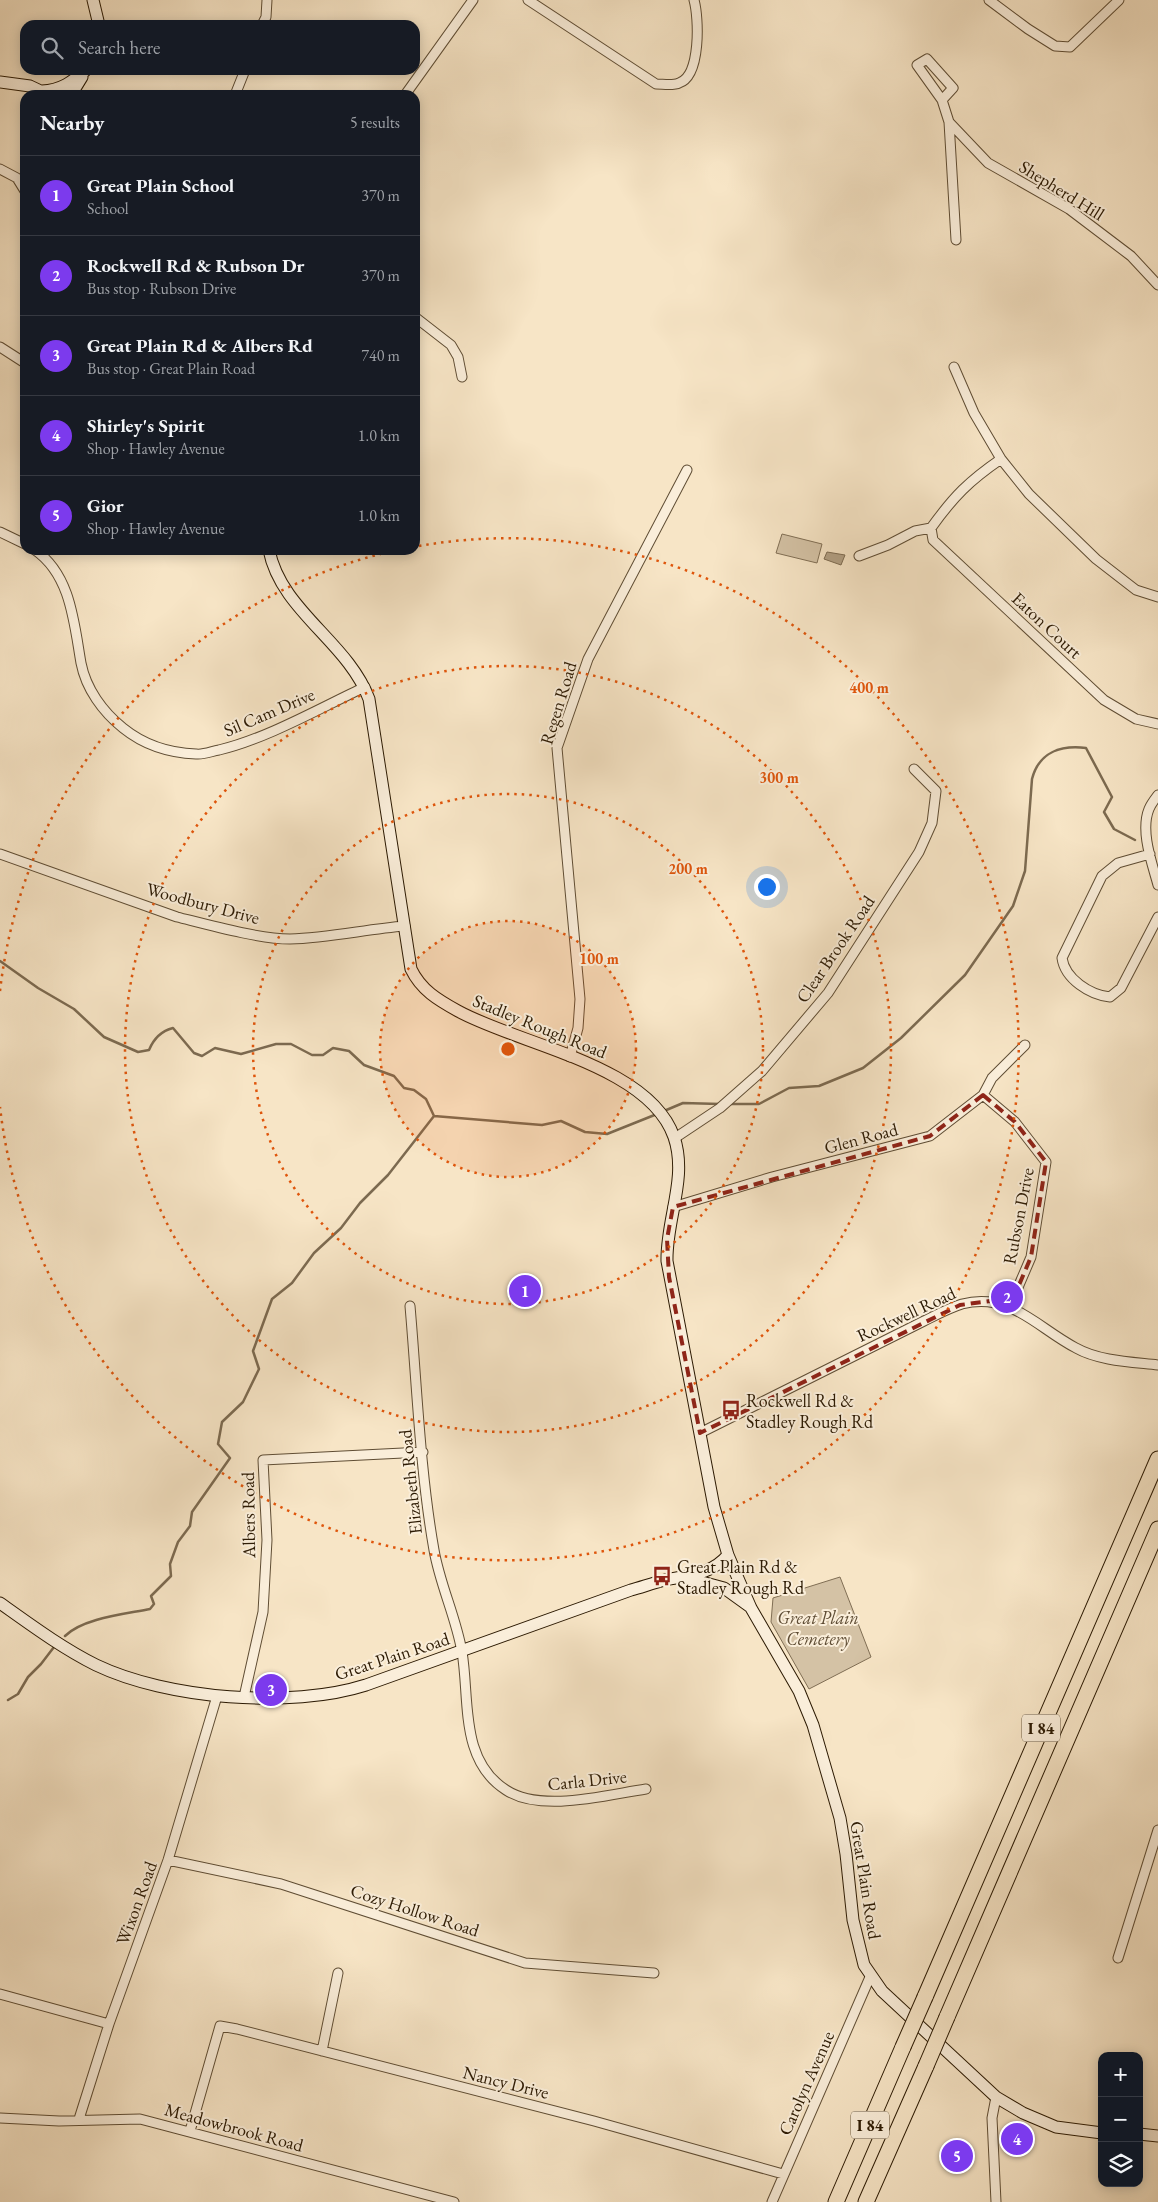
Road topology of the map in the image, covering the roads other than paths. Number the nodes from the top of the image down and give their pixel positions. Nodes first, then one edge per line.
1 (93, 0) edge
2 (268, 0) edge
3 (473, 0) edge
4 (528, 0) edge
5 (694, 0) edge
6 (989, 0) edge
7 (1119, 0) edge
8 (98, 20) edge
9 (264, 20) edge
10 (420, 74) edge
11 (80, 75) edge
12 (83, 75) edge
13 (242, 75) edge
14 (419, 75) edge
15 (0, 82) edge
16 (39, 90) edge
17 (56, 90) edge
18 (74, 90) edge
19 (237, 90) edge
20 (409, 90) edge
21 (942, 100) junction
22 (949, 122) junction
23 (0, 169) edge
24 (20, 183) edge
25 (956, 240) dead end
26 (1158, 285) edge
27 (420, 322) edge
28 (0, 346) edge
29 (20, 360) edge
30 (954, 367) dead end
31 (462, 377) dead end
32 (1001, 459) junction
33 (687, 470) dead end
34 (931, 528) junction
35 (0, 532) edge
36 (20, 542) edge
37 (40, 555) edge
38 (271, 555) edge
39 (859, 556) dead end
40 (1158, 597) edge
41 (365, 687) junction
42 (1158, 724) edge
43 (914, 769) dead end
44 (1158, 795) edge
45 (0, 854) edge
46 (1150, 854) junction
47 (1158, 885) edge
48 (1158, 917) edge
49 (405, 926) junction
50 (1025, 1046) dead end
51 (570, 1057) junction
52 (983, 1095) junction
53 (675, 1138) junction
54 (673, 1207) junction
55 (410, 1306) dead end
56 (1010, 1306) junction
57 (1158, 1365) edge
58 (700, 1433) junction
59 (423, 1452) junction
60 (1158, 1459) edge
61 (1158, 1529) edge
62 (728, 1555) junction
63 (685, 1578) junction
64 (0, 1603) edge
65 (751, 1608) junction
66 (462, 1652) junction
67 (217, 1696) junction
68 (244, 1697) junction
69 (646, 1789) dead end
70 (1158, 1830) edge
71 (168, 1860) junction
72 (1118, 1958) dead end
73 (338, 1973) dead end
74 (654, 1973) dead end
75 (870, 1977) junction
76 (0, 1994) edge
77 (109, 2024) junction
78 (322, 2050) junction
79 (996, 2097) junction
80 (0, 2118) edge
81 (79, 2120) junction
82 (190, 2131) junction
83 (1098, 2132) edge
84 (1143, 2134) edge
85 (1158, 2136) edge
86 (783, 2174) junction
87 (454, 2202) edge
88 (772, 2202) edge
89 (836, 2202) edge
90 (866, 2202) edge
91 (996, 2202) edge

1 - 8 main road
2 - 9 street
3 - 10 street
4 - 5 street
6 - 7 street
11 - 17 main road
12 - 18 main road
13 - 19 street
14 - 20 street
15 - 16 main road
21 - 21 street, Shepherd Hill
21 - 22 street, Shepherd Hill
22 - 25 street, Shepherd Hill
22 - 26 street, Shepherd Hill
23 - 24 street
27 - 31 street
28 - 29 street
30 - 32 street
32 - 34 street
32 - 40 street
33 - 51 street, Regen Road
34 - 39 street
34 - 42 street, Eaton Court
35 - 36 street
37 - 41 street, Sil Cam Drive
38 - 41 main road, Stadley Rough Road
41 - 49 main road, Stadley Rough Road
43 - 53 street, Clear Brook Road
44 - 46 street
45 - 49 street, Woodbury Drive
46 - 47 street
46 - 48 street
49 - 51 main road, Stadley Rough Road
50 - 52 street, Glen Road
51 - 53 main road, Stadley Rough Road
52 - 54 street, Glen Road
52 - 56 street, Rubson Drive
53 - 54 main road, Stadley Rough Road
54 - 58 main road, Stadley Rough Road
55 - 59 street, Elizabeth Road
56 - 57 street, Rockwell Road
56 - 58 street, Rockwell Road
58 - 62 main road, Stadley Rough Road
59 - 66 street, Elizabeth Road
59 - 68 street, Albers Road
60 - 89 highway, I 84, bridge
61 - 90 highway, I 84, bridge
62 - 63 main road, Great Plain Road
62 - 65 main road, Great Plain Road
63 - 65 main road, Great Plain Road
63 - 66 main road, Great Plain Road
64 - 67 main road, Great Plain Road
65 - 75 main road, Great Plain Road
66 - 68 main road, Great Plain Road
66 - 69 street, Carla Drive
67 - 68 main road, Great Plain Road
67 - 71 street, Wixon Road
70 - 72 street
71 - 74 street, Cozy Hollow Road
71 - 77 street, Wixon Road
73 - 78 street
75 - 79 main road, Great Plain Road
75 - 86 street, Carolyn Avenue
76 - 77 street
77 - 81 street, Wixon Road
78 - 82 street, Nancy Drive
78 - 86 street, Nancy Drive
79 - 83 main road, Great Plain Road
79 - 91 street
80 - 81 street, Meadowbrook Road
81 - 82 street, Meadowbrook Road
82 - 87 street, Meadowbrook Road
84 - 85 main road
86 - 88 street, Carolyn Avenue

